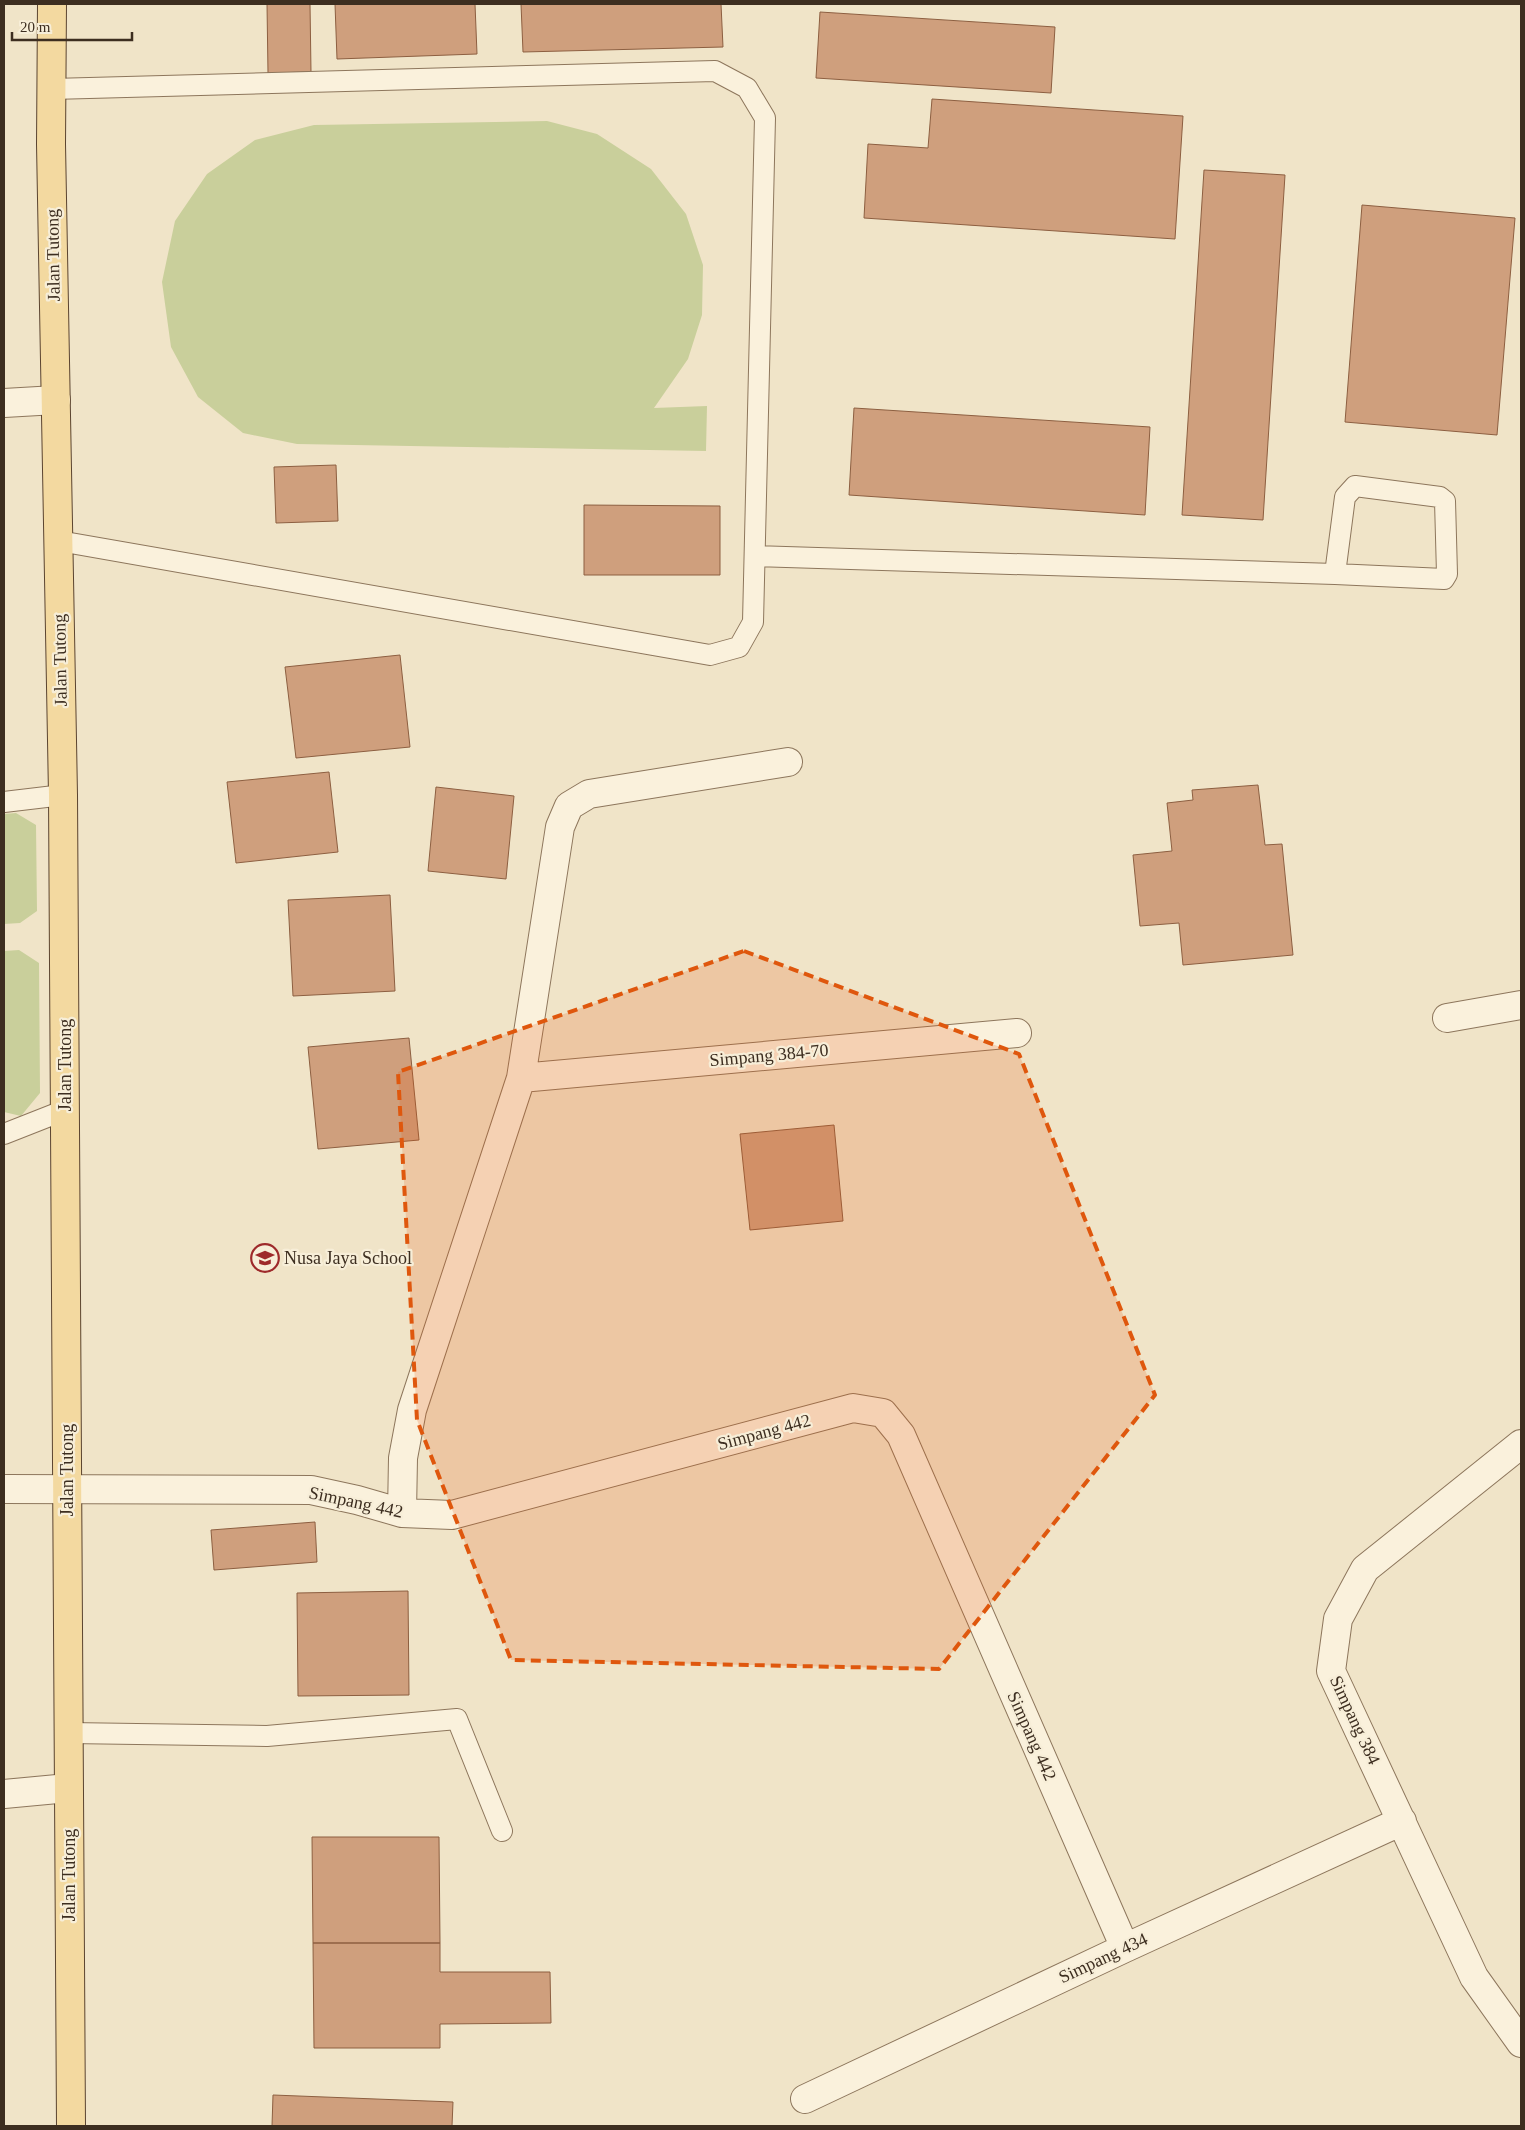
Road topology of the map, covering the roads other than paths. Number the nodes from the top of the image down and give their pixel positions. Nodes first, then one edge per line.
1 (52, 4) edge
2 (52, 89) junction
3 (56, 400) junction
4 (4, 403) edge
5 (58, 541) junction
6 (755, 556) junction
7 (1335, 574) junction
8 (788, 762) dead end
9 (63, 796) junction
10 (4, 802) edge
11 (1521, 1005) edge
12 (1447, 1018) dead end
13 (1017, 1033) dead end
14 (521, 1078) junction
15 (65, 1110) junction
16 (4, 1134) edge
17 (1521, 1444) edge
18 (4, 1489) edge
19 (67, 1490) junction
20 (402, 1513) junction
21 (69, 1733) junction
22 (68, 1788) junction
23 (4, 1794) edge
24 (1402, 1821) junction
25 (502, 1831) dead end
26 (1125, 1948) junction
27 (1521, 2043) edge
28 (805, 2099) dead end
29 (71, 2126) edge

1 - 2 main road, Jalan Tutong
2 - 3 main road, Jalan Tutong
2 - 6 lane
3 - 4 street
3 - 5 main road, Jalan Tutong
5 - 6 lane
5 - 9 main road, Jalan Tutong
6 - 7 lane
7 - 7 lane
8 - 14 street
9 - 10 lane
9 - 15 main road, Jalan Tutong
11 - 12 street
13 - 14 street, Simpang 384-70
14 - 20 street
15 - 16 lane
15 - 19 main road, Jalan Tutong
17 - 24 street, Simpang 384
18 - 19 street, Simpang 442
19 - 20 street, Simpang 442
19 - 21 main road, Jalan Tutong
20 - 26 street, Simpang 442
21 - 22 main road, Jalan Tutong
21 - 25 lane
22 - 23 street
22 - 29 main road, Jalan Tutong
24 - 26 street, Simpang 434
24 - 27 street, Simpang 384
26 - 28 street, Simpang 434

